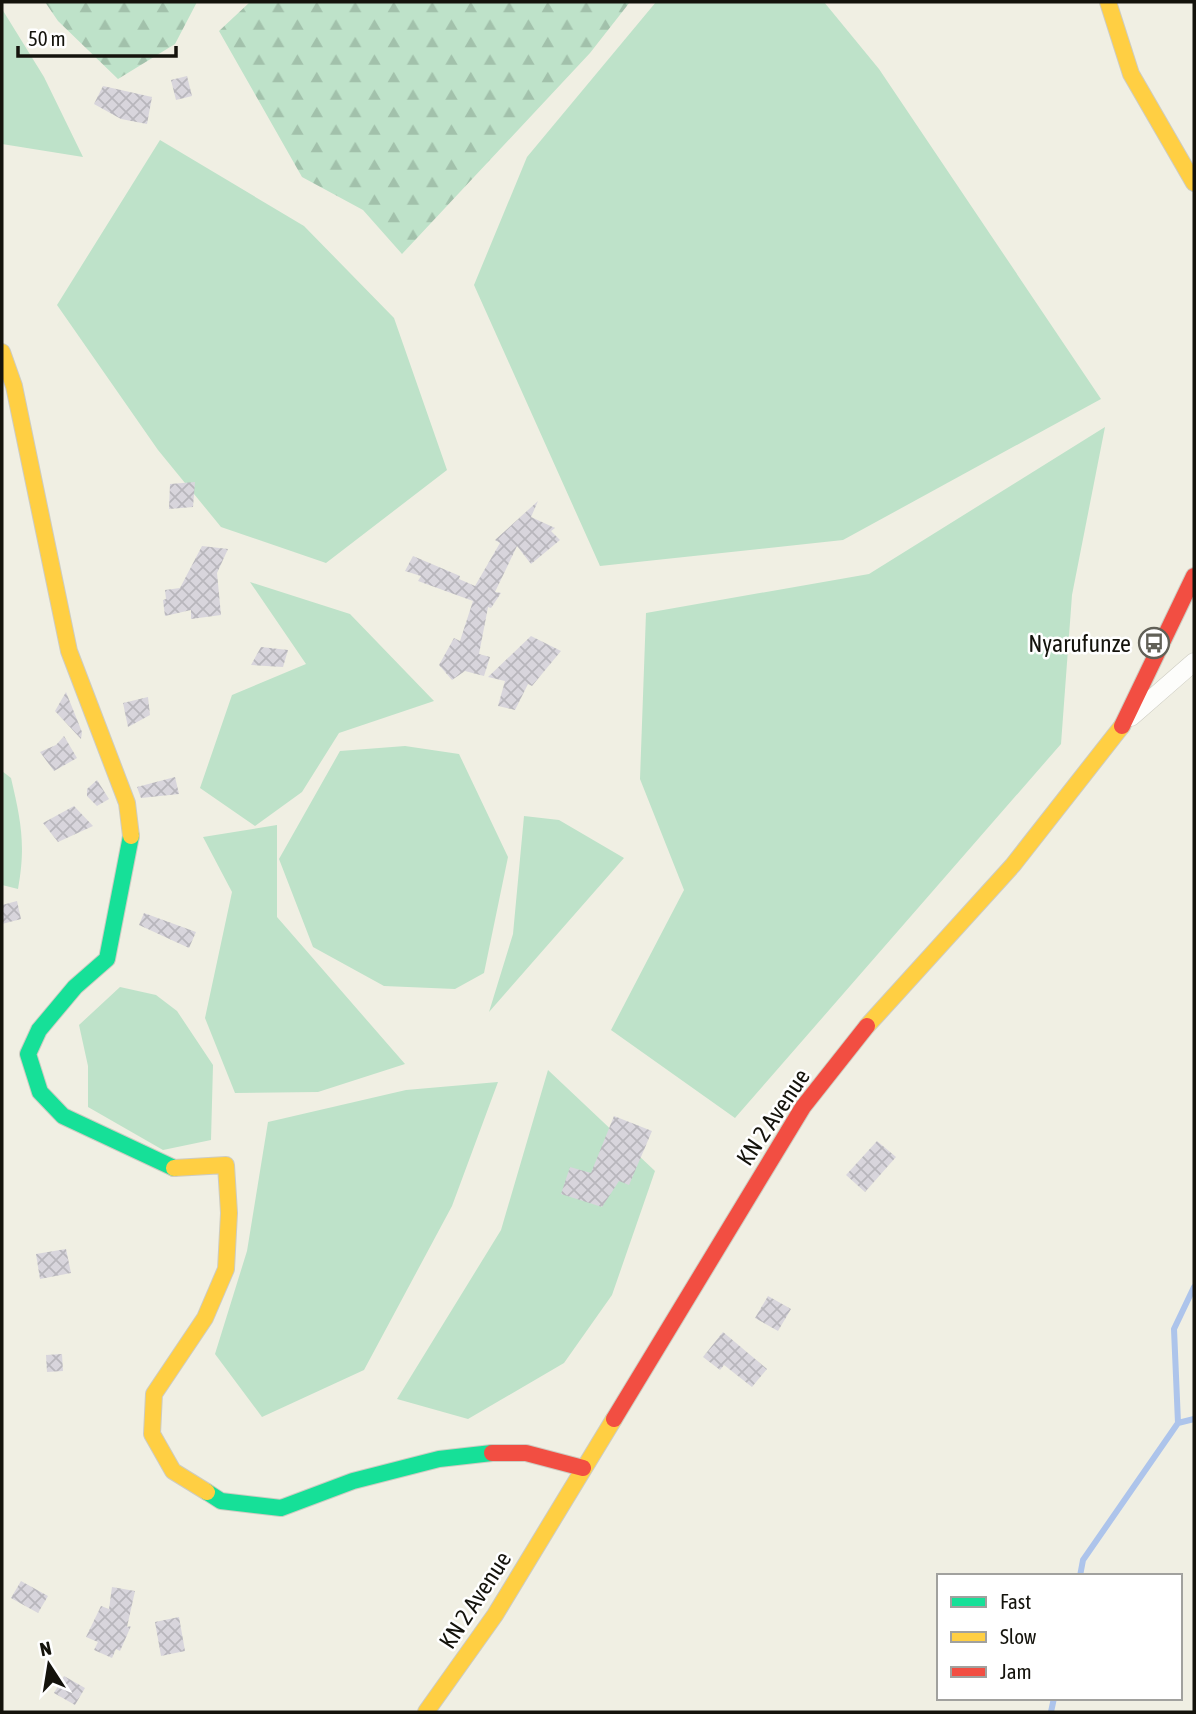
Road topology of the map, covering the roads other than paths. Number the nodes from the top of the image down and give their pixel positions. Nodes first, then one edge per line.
1 (1111, 5) edge
2 (1194, 183) edge
3 (2, 352) edge
4 (1194, 576) edge
5 (1194, 662) edge
6 (1126, 721) junction
7 (583, 1468) junction
8 (426, 1712) edge

1 - 2 street
3 - 7 street
4 - 6 street, KN 2 Avenue
5 - 6 street
6 - 7 street, KN 2 Avenue
7 - 8 street, KN 2 Avenue

